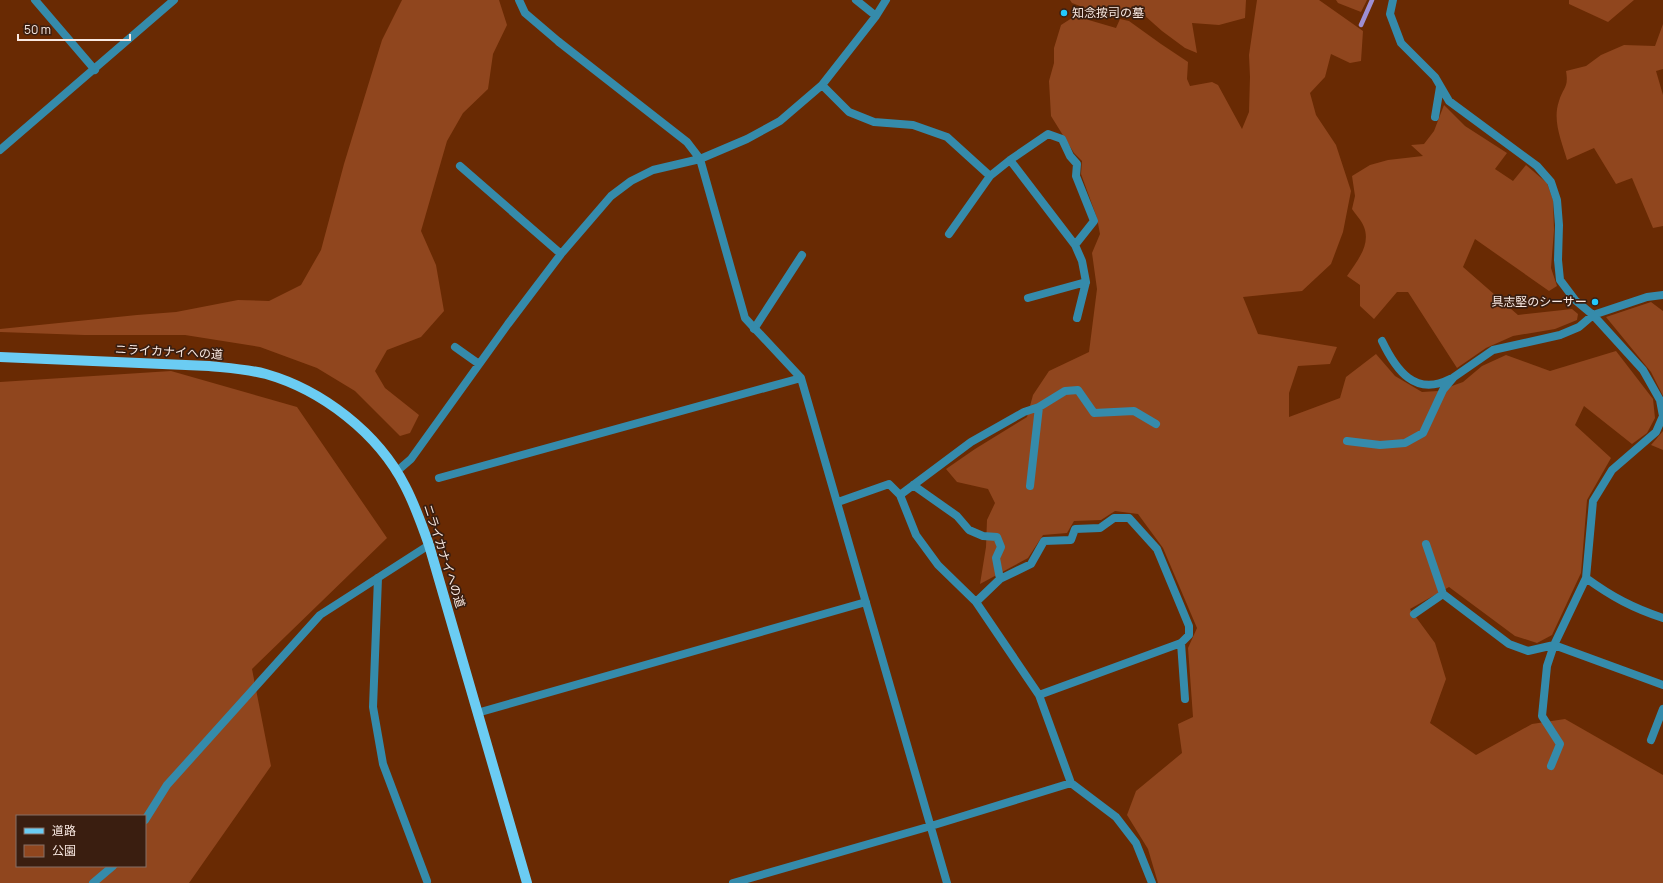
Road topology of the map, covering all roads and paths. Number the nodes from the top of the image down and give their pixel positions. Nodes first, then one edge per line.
1 (35, 0) edge
2 (174, 0) edge
3 (519, 0) edge
4 (856, 0) edge
5 (886, 0) edge
6 (1393, 0) edge
7 (876, 16) junction
8 (95, 70) junction
9 (822, 85) junction
10 (1440, 87) junction
11 (1435, 117) dead end
12 (0, 150) edge
13 (700, 159) junction
14 (1010, 160) junction
15 (460, 166) dead end
16 (990, 176) junction
17 (949, 234) dead end
18 (1075, 245) junction
19 (561, 254) junction
20 (802, 255) dead end
21 (1086, 282) junction
22 (1663, 295) edge
23 (1028, 298) dead end
24 (1593, 315) junction
25 (1077, 318) dead end
26 (754, 328) junction
27 (1382, 341) dead end
28 (455, 347) dead end
29 (0, 357) edge
30 (479, 364) junction
31 (1454, 377) junction
32 (801, 378) junction
33 (1039, 407) junction
34 (1156, 424) dead end
35 (1347, 441) dead end
36 (396, 472) junction
37 (439, 478) dead end
38 (913, 485) junction
39 (1030, 486) dead end
40 (900, 495) junction
41 (838, 502) junction
42 (1426, 544) dead end
43 (429, 545) junction
44 (378, 578) junction
45 (1586, 578) junction
46 (1000, 579) junction
47 (1443, 594) junction
48 (866, 602) junction
49 (976, 602) junction
50 (1414, 614) dead end
51 (1663, 618) edge
52 (1181, 643) junction
53 (1554, 645) junction
54 (1663, 685) edge
55 (1039, 695) junction
56 (1185, 699) dead end
57 (1663, 709) edge
58 (477, 713) junction
59 (1651, 740) dead end
60 (1551, 766) dead end
61 (1071, 783) junction
62 (146, 818) edge
63 (931, 826) junction
64 (112, 867) edge
65 (427, 882) dead end
66 (93, 883) edge
67 (527, 883) edge
68 (733, 883) edge
69 (947, 883) edge
70 (1152, 883) edge

1 - 8 street
2 - 8 street
3 - 13 street
4 - 7 street
5 - 7 street
6 - 10 street
7 - 9 street
8 - 12 street
9 - 13 street
9 - 16 street
10 - 11 street
10 - 24 street
13 - 19 street
13 - 26 street
14 - 16 street
14 - 18 street
14 - 18 street
15 - 19 street
16 - 17 street
18 - 21 street
19 - 30 street
20 - 26 street
21 - 23 street
21 - 25 street
22 - 24 street
24 - 31 street
24 - 45 street
26 - 32 street
27 - 31 street
28 - 30 street
29 - 36 main road, ニライカナイへの道
30 - 36 street
31 - 35 street
32 - 37 street
32 - 41 street
33 - 34 street
33 - 38 street
33 - 39 street
36 - 43 main road, ニライカナイへの道
38 - 40 street
38 - 46 street
40 - 41 street
40 - 49 street
41 - 48 street
42 - 47 street
43 - 44 street
43 - 58 main road, ニライカナイへの道
44 - 62 street
44 - 65 street
45 - 51 street
45 - 53 street
46 - 49 street
46 - 52 street
47 - 50 street
47 - 53 street
48 - 58 street
48 - 63 street
49 - 55 street
52 - 55 street
52 - 56 street
53 - 54 street
53 - 60 street
55 - 61 street
57 - 59 street
58 - 67 main road, ニライカナイへの道
61 - 63 street
61 - 70 street
63 - 68 street
63 - 69 street
64 - 66 street

